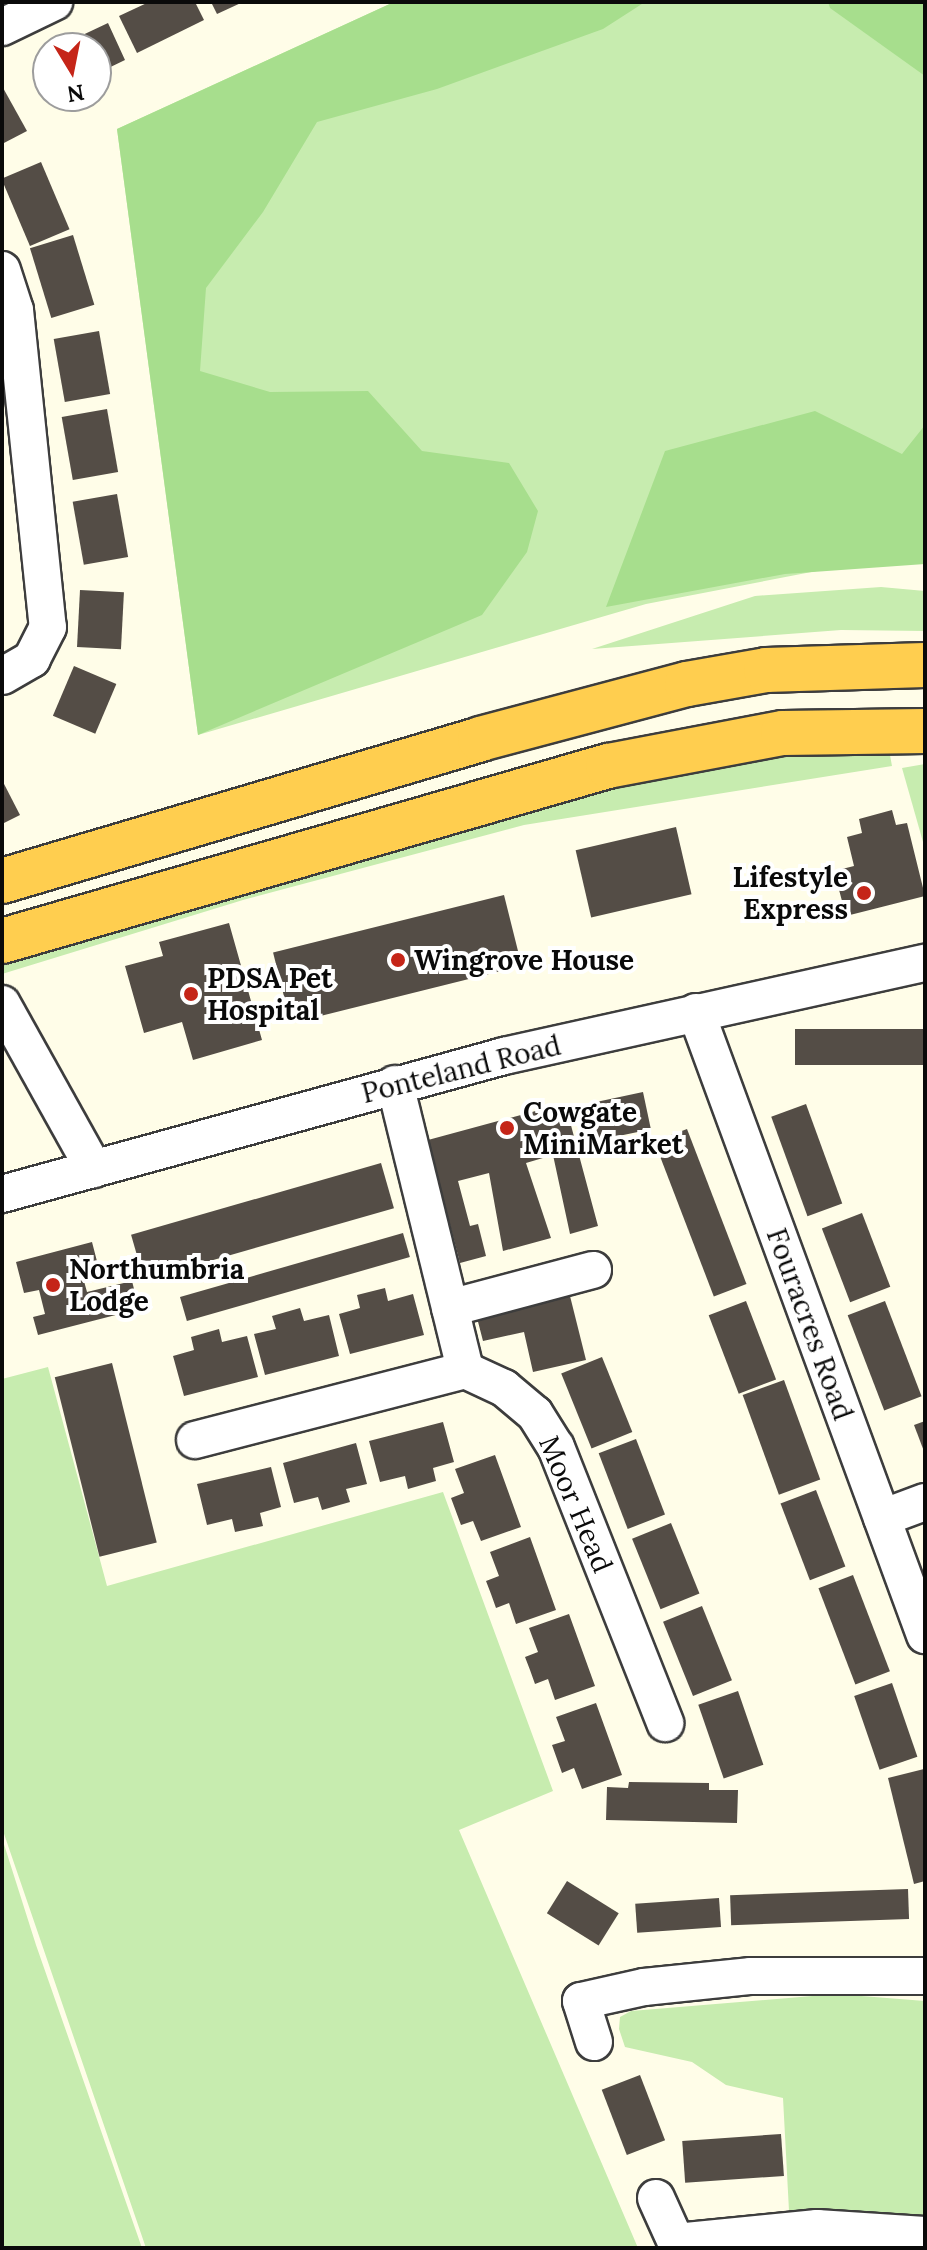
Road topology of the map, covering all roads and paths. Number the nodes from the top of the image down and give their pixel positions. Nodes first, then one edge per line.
1 (54, 2) edge
2 (2, 27) edge
3 (2, 270) edge
4 (925, 665) edge
5 (2, 676) edge
6 (925, 731) edge
7 (2, 881) edge
8 (2, 941) edge
9 (925, 963) edge
10 (2, 1004) edge
11 (696, 1012) junction
12 (395, 1084) junction
13 (94, 1169) junction
14 (2, 1194) edge
15 (593, 1270) dead end
16 (450, 1308) junction
17 (465, 1370) junction
18 (195, 1440) dead end
19 (925, 1502) edge
20 (882, 1518) junction
21 (925, 1635) edge
22 (665, 1723) dead end
23 (925, 1976) edge
24 (594, 2042) dead end
25 (656, 2198) dead end
26 (925, 2235) edge

1 - 2 street
3 - 5 street
4 - 7 highway
6 - 8 highway
9 - 11 street, Ponteland Road
10 - 13 street
11 - 12 street, Ponteland Road
11 - 20 street, Fouracres Road
12 - 13 street, Ponteland Road
12 - 16 street
13 - 14 street, Ponteland Road
15 - 16 street
16 - 17 street
17 - 18 street
17 - 22 street, Moor Head
19 - 20 street
20 - 21 street, Fouracres Road
23 - 24 street
25 - 26 street

